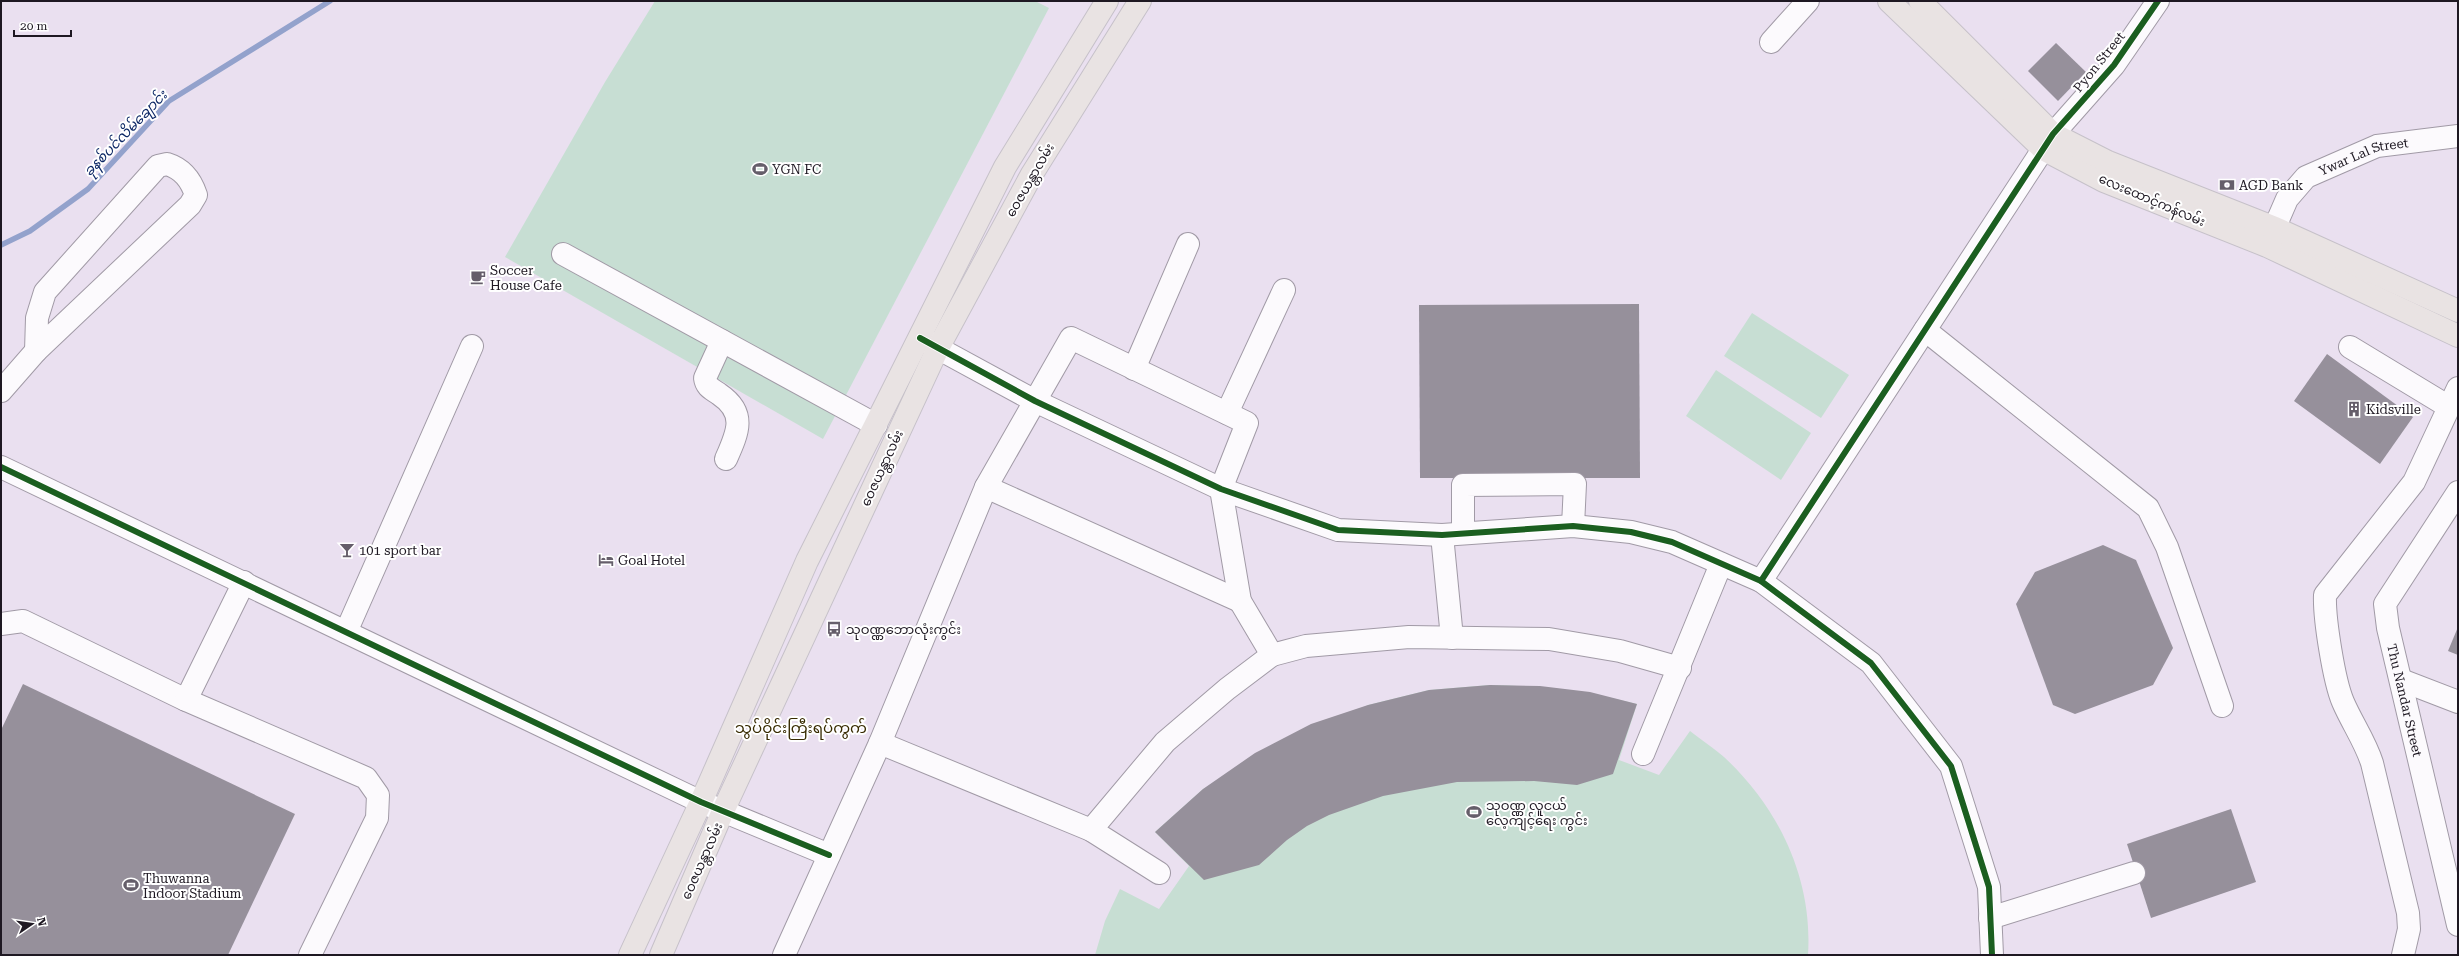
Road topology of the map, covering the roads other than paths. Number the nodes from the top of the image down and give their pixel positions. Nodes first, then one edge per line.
1 (1107, 1) edge
2 (1140, 1) edge
3 (1808, 1) edge
4 (1889, 1) edge
5 (1920, 1) edge
6 (2158, 1) edge
7 (1771, 42) dead end
8 (1986, 82) junction
9 (2458, 136) edge
10 (2048, 142) junction
11 (2270, 237) junction
12 (1188, 244) dead end
13 (563, 254) dead end
14 (1284, 290) dead end
15 (2458, 311) edge
16 (1925, 330) junction
17 (2458, 336) edge
18 (722, 341) junction
19 (929, 343) junction
20 (472, 346) dead end
21 (2350, 347) dead end
22 (36, 351) junction
23 (1134, 369) junction
24 (1, 391) edge
25 (2454, 397) edge
26 (1035, 401) junction
27 (1227, 413) junction
28 (876, 425) junction
29 (726, 459) dead end
30 (1, 467) edge
31 (986, 487) junction
32 (1221, 489) junction
33 (2458, 492) edge
34 (1573, 526) junction
35 (1464, 534) junction
36 (1442, 535) junction
37 (1721, 564) junction
38 (1761, 581) junction
39 (244, 582) junction
40 (1240, 601) junction
41 (1, 624) edge
42 (346, 632) junction
43 (1452, 638) junction
44 (1272, 655) junction
45 (1680, 668) junction
46 (2401, 680) junction
47 (186, 700) junction
48 (2458, 702) edge
49 (2222, 706) dead end
50 (880, 743) junction
51 (1643, 754) dead end
52 (701, 802) junction
53 (723, 811) junction
54 (1091, 830) junction
55 (829, 855) junction
56 (1159, 873) dead end
57 (2134, 873) dead end
58 (1990, 918) junction
59 (2458, 925) edge
60 (2409, 929) junction
61 (310, 955) edge
62 (630, 955) edge
63 (661, 955) edge
64 (784, 955) edge
65 (1992, 955) edge
66 (2403, 955) edge
67 (2419, 955) edge

1 - 19 main road, ဝေဇယန္တာလမ်း
2 - 19 main road, ဝေဇယန္တာလမ်း
3 - 7 street
4 - 8 main road, လေးထောင့်ကန်လမ်း
5 - 8 main road, လေးထောင့်ကန်လမ်း
6 - 10 street, Pyon Street
8 - 10 main road, လေးထောင့်ကန်လမ်း
9 - 11 street, Ywar Lal Street
10 - 11 main road, လေးထောင့်ကန်လမ်း
10 - 16 street, Pyon Street
11 - 15 main road, လေးထောင့်ကန်လမ်း
11 - 17 main road, လေးထောင့်ကန်လမ်း
12 - 23 street
13 - 18 street
14 - 27 street
16 - 38 street, Pyon Street
16 - 49 street
18 - 28 street
18 - 29 street
19 - 26 street
19 - 28 main road, ဝေဇယန္တာလမ်း
19 - 53 main road, ဝေဇယန္တာလမ်း
20 - 42 street
21 - 25 street
22 - 22 street
22 - 24 street
23 - 26 street
23 - 27 street
25 - 60 street
26 - 31 street
26 - 32 street
27 - 32 street
28 - 52 main road, ဝေဇယန္တာလမ်း
30 - 39 street
31 - 40 street
31 - 50 street
32 - 36 street
32 - 40 street
33 - 46 street, Thu Nandar Street
34 - 35 street
34 - 35 street
34 - 37 street
35 - 36 street
36 - 43 street
37 - 38 street
37 - 45 street
38 - 58 street
39 - 42 street
39 - 47 street
40 - 44 street
41 - 47 street
42 - 52 street
43 - 44 street
43 - 45 street
44 - 54 street
45 - 51 street
46 - 48 street
46 - 59 street, Thu Nandar Street
47 - 61 street
50 - 54 street
50 - 55 street
52 - 53 street
52 - 62 main road, ဝေဇယန္တာလမ်း
53 - 55 street
53 - 63 main road, ဝေဇယန္တာလမ်း
54 - 56 street
55 - 64 street
57 - 58 street
58 - 65 street
60 - 66 street
60 - 67 street

